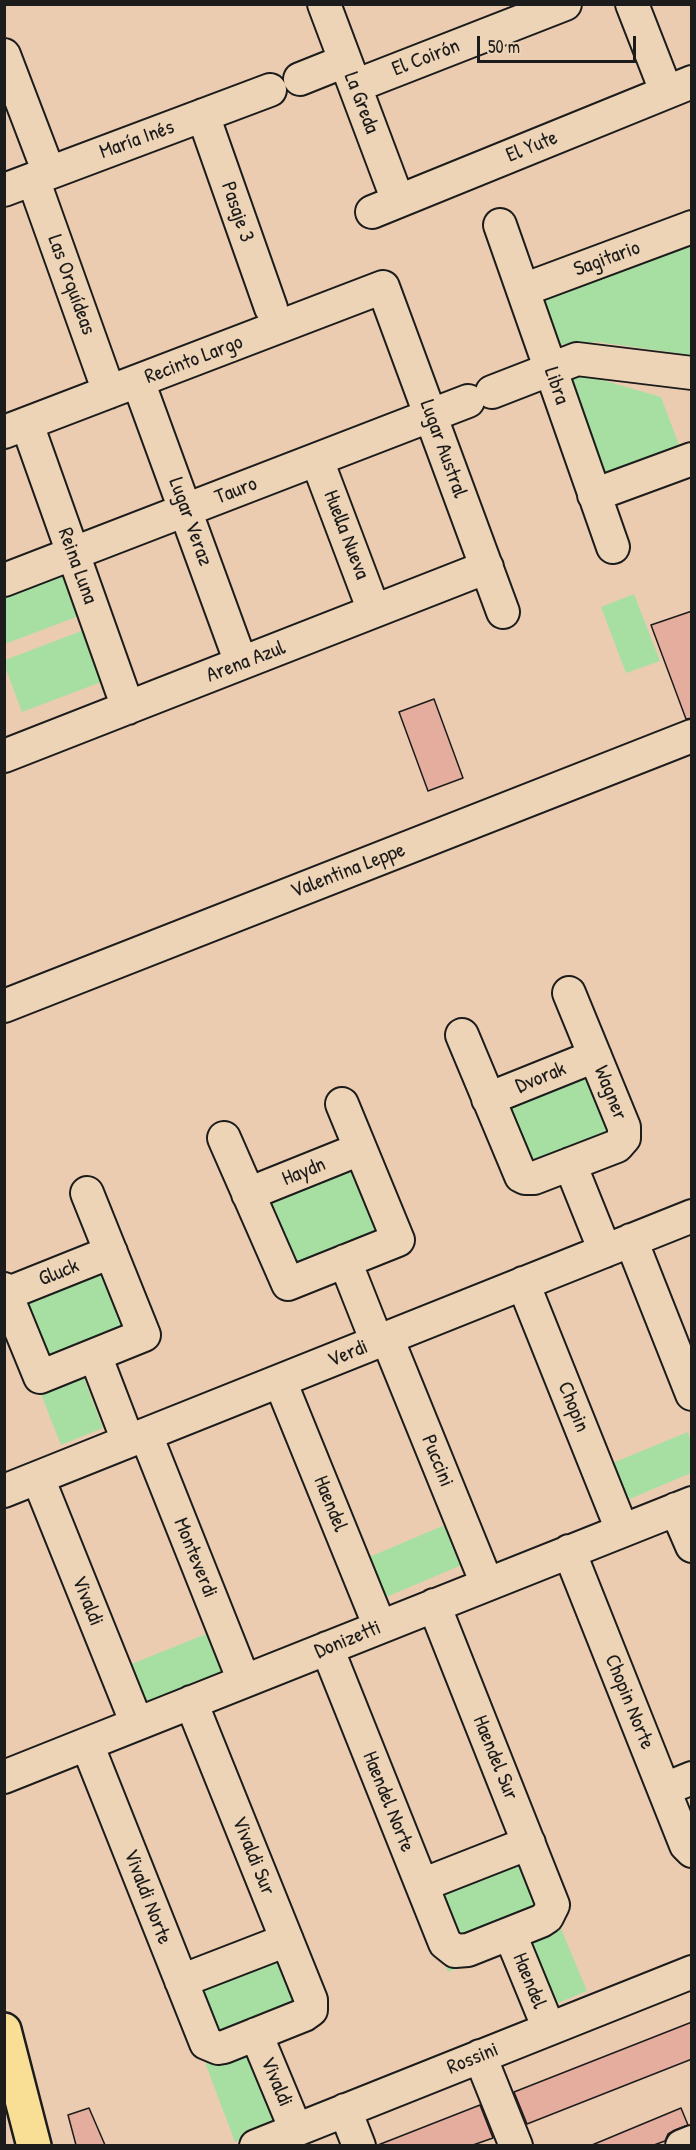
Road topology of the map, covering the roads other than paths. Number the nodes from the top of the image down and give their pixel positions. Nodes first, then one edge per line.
1 (324, 4) edge
2 (565, 4) edge
3 (632, 4) edge
4 (4, 55) edge
5 (350, 73) junction
6 (300, 79) dead end
7 (679, 86) edge
8 (270, 90) dead end
9 (203, 115) junction
10 (41, 176) junction
11 (4, 190) edge
12 (385, 207) joint
13 (500, 225) dead end
14 (692, 227) edge
15 (383, 287) joint
16 (523, 290) junction
17 (271, 308) dead end
18 (550, 369) junction
19 (692, 373) edge
20 (138, 381) junction
21 (109, 392) junction
22 (431, 415) junction
23 (16, 428) edge
24 (692, 459) edge
25 (317, 460) junction
26 (594, 495) junction
27 (186, 510) junction
28 (613, 547) dead end
29 (73, 554) junction
30 (487, 567) junction
31 (4, 580) edge
32 (374, 611) junction
33 (503, 612) dead end
34 (242, 663) junction
35 (128, 708) junction
36 (692, 736) edge
37 (4, 756) edge
38 (569, 993) dead end
39 (4, 1006) edge
40 (462, 1035) dead end
41 (595, 1056) junction
42 (488, 1099) junction
43 (342, 1104) dead end
44 (224, 1138) dead end
45 (360, 1149) junction
46 (570, 1164) junction
47 (87, 1192) dead end
48 (249, 1194) junction
49 (692, 1216) edge
50 (618, 1245) junction
51 (111, 1252) junction
52 (345, 1261) junction
53 (524, 1283) junction
54 (5, 1291) edge
55 (382, 1340) junction
56 (95, 1355) junction
57 (280, 1381) junction
58 (692, 1394) edge
59 (137, 1438) junction
60 (38, 1478) junction
61 (4, 1491) edge
62 (684, 1506) edge
63 (622, 1530) junction
64 (692, 1546) edge
65 (569, 1551) junction
66 (487, 1584) junction
67 (434, 1605) junction
68 (381, 1627) junction
69 (327, 1648) junction
70 (244, 1681) junction
71 (191, 1702) junction
72 (137, 1724) junction
73 (87, 1744) junction
74 (4, 1777) edge
75 (678, 1784) edge
76 (529, 1843) junction
77 (692, 1851) edge
78 (422, 1885) junction
79 (551, 1912) joint
80 (510, 1934) junction
81 (287, 1940) junction
82 (455, 1951) joint
83 (690, 1977) edge
84 (181, 1981) junction
85 (311, 2010) joint
86 (549, 2029) junction
87 (4, 2030) edge
88 (256, 2034) junction
89 (211, 2047) joint
90 (480, 2056) junction
91 (345, 2110) junction
92 (296, 2130) junction
93 (692, 2142) edge
94 (34, 2145) edge
95 (255, 2145) edge
96 (359, 2145) edge
97 (516, 2145) edge
98 (682, 2145) edge

1 - 5 street, La Greda
2 - 5 street, El Coirón
3 - 7 street
4 - 10 street, Las Orquídeas
5 - 6 street
5 - 12 street, La Greda
7 - 12 street, El Yute
8 - 9 street, María Inés
9 - 10 street, María Inés
9 - 17 street, Pasaje 3
10 - 11 street, María Inés
10 - 21 street, Las Orquídeas
13 - 16 street, Libra
14 - 16 street, Sagitario
15 - 20 street, Recinto Largo
15 - 22 street, Lugar Austral
16 - 18 street, Libra
18 - 19 street, Tauro
18 - 22 street, Tauro
18 - 26 street, Libra
20 - 21 street, Recinto Largo
20 - 27 street, Lugar Veraz
21 - 23 street, Recinto Largo
22 - 25 street, Tauro
22 - 30 street, Lugar Austral
23 - 29 street, Reina Luna
24 - 26 street
25 - 27 street, Tauro
25 - 32 street, Huella Nueva
26 - 28 street, Libra
27 - 29 street, Tauro
27 - 34 street, Lugar Veraz
29 - 31 street, Tauro
29 - 35 street, Reina Luna
30 - 32 street, Arena Azul
30 - 33 street, Lugar Austral
32 - 34 street, Arena Azul
34 - 35 street, Arena Azul
35 - 37 street, Arena Azul
36 - 39 street, Valentina Leppe
38 - 41 street, Wagner
40 - 42 street, Wagner
41 - 42 street, Dvorak
41 - 46 street, Wagner
42 - 46 street, Wagner
43 - 45 street
44 - 48 street
45 - 48 street, Haydn
45 - 52 street
46 - 50 street
47 - 51 street
48 - 52 street
49 - 50 street, Verdi
50 - 53 street, Verdi
50 - 58 street
51 - 54 street, Gluck
51 - 56 street
52 - 55 street, Puccini
53 - 55 street, Verdi
53 - 63 street, Chopin
54 - 56 street
55 - 57 street, Verdi
55 - 66 street, Puccini
56 - 59 street, Monteverdi
57 - 59 street, Verdi
57 - 68 street, Haendel
59 - 60 street, Verdi
59 - 70 street, Monteverdi
60 - 61 street, Verdi
60 - 72 street, Vivaldi
62 - 63 street, Donizetti
62 - 64 street
63 - 65 street, Donizetti
65 - 66 street, Donizetti
65 - 75 street, Chopin Norte
66 - 67 street, Donizetti
67 - 68 street, Donizetti
67 - 76 street, Haendel Sur
68 - 69 street, Donizetti
69 - 70 street, Donizetti
69 - 78 street, Haendel Norte
70 - 71 street, Donizetti
71 - 72 street, Donizetti
71 - 81 street, Vivaldi Sur
72 - 73 street, Donizetti
73 - 74 street, Donizetti
73 - 84 street, Vivaldi Norte
75 - 77 street, Chopin Norte
76 - 78 street
76 - 79 street, Haendel Sur
78 - 82 street, Haendel Norte
79 - 80 street, Haendel
80 - 82 street, Haendel
80 - 86 street, Haendel
81 - 84 street
81 - 85 street, Vivaldi Sur
83 - 86 street, Rossini
84 - 89 street, Vivaldi Norte
85 - 88 street, Vivaldi
86 - 90 street, Rossini
87 - 94 main road
88 - 89 street, Vivaldi
88 - 92 street, Vivaldi
90 - 91 street, Rossini
90 - 97 street
91 - 92 street, Rossini
91 - 96 street
92 - 95 street, Rossini
93 - 98 street

